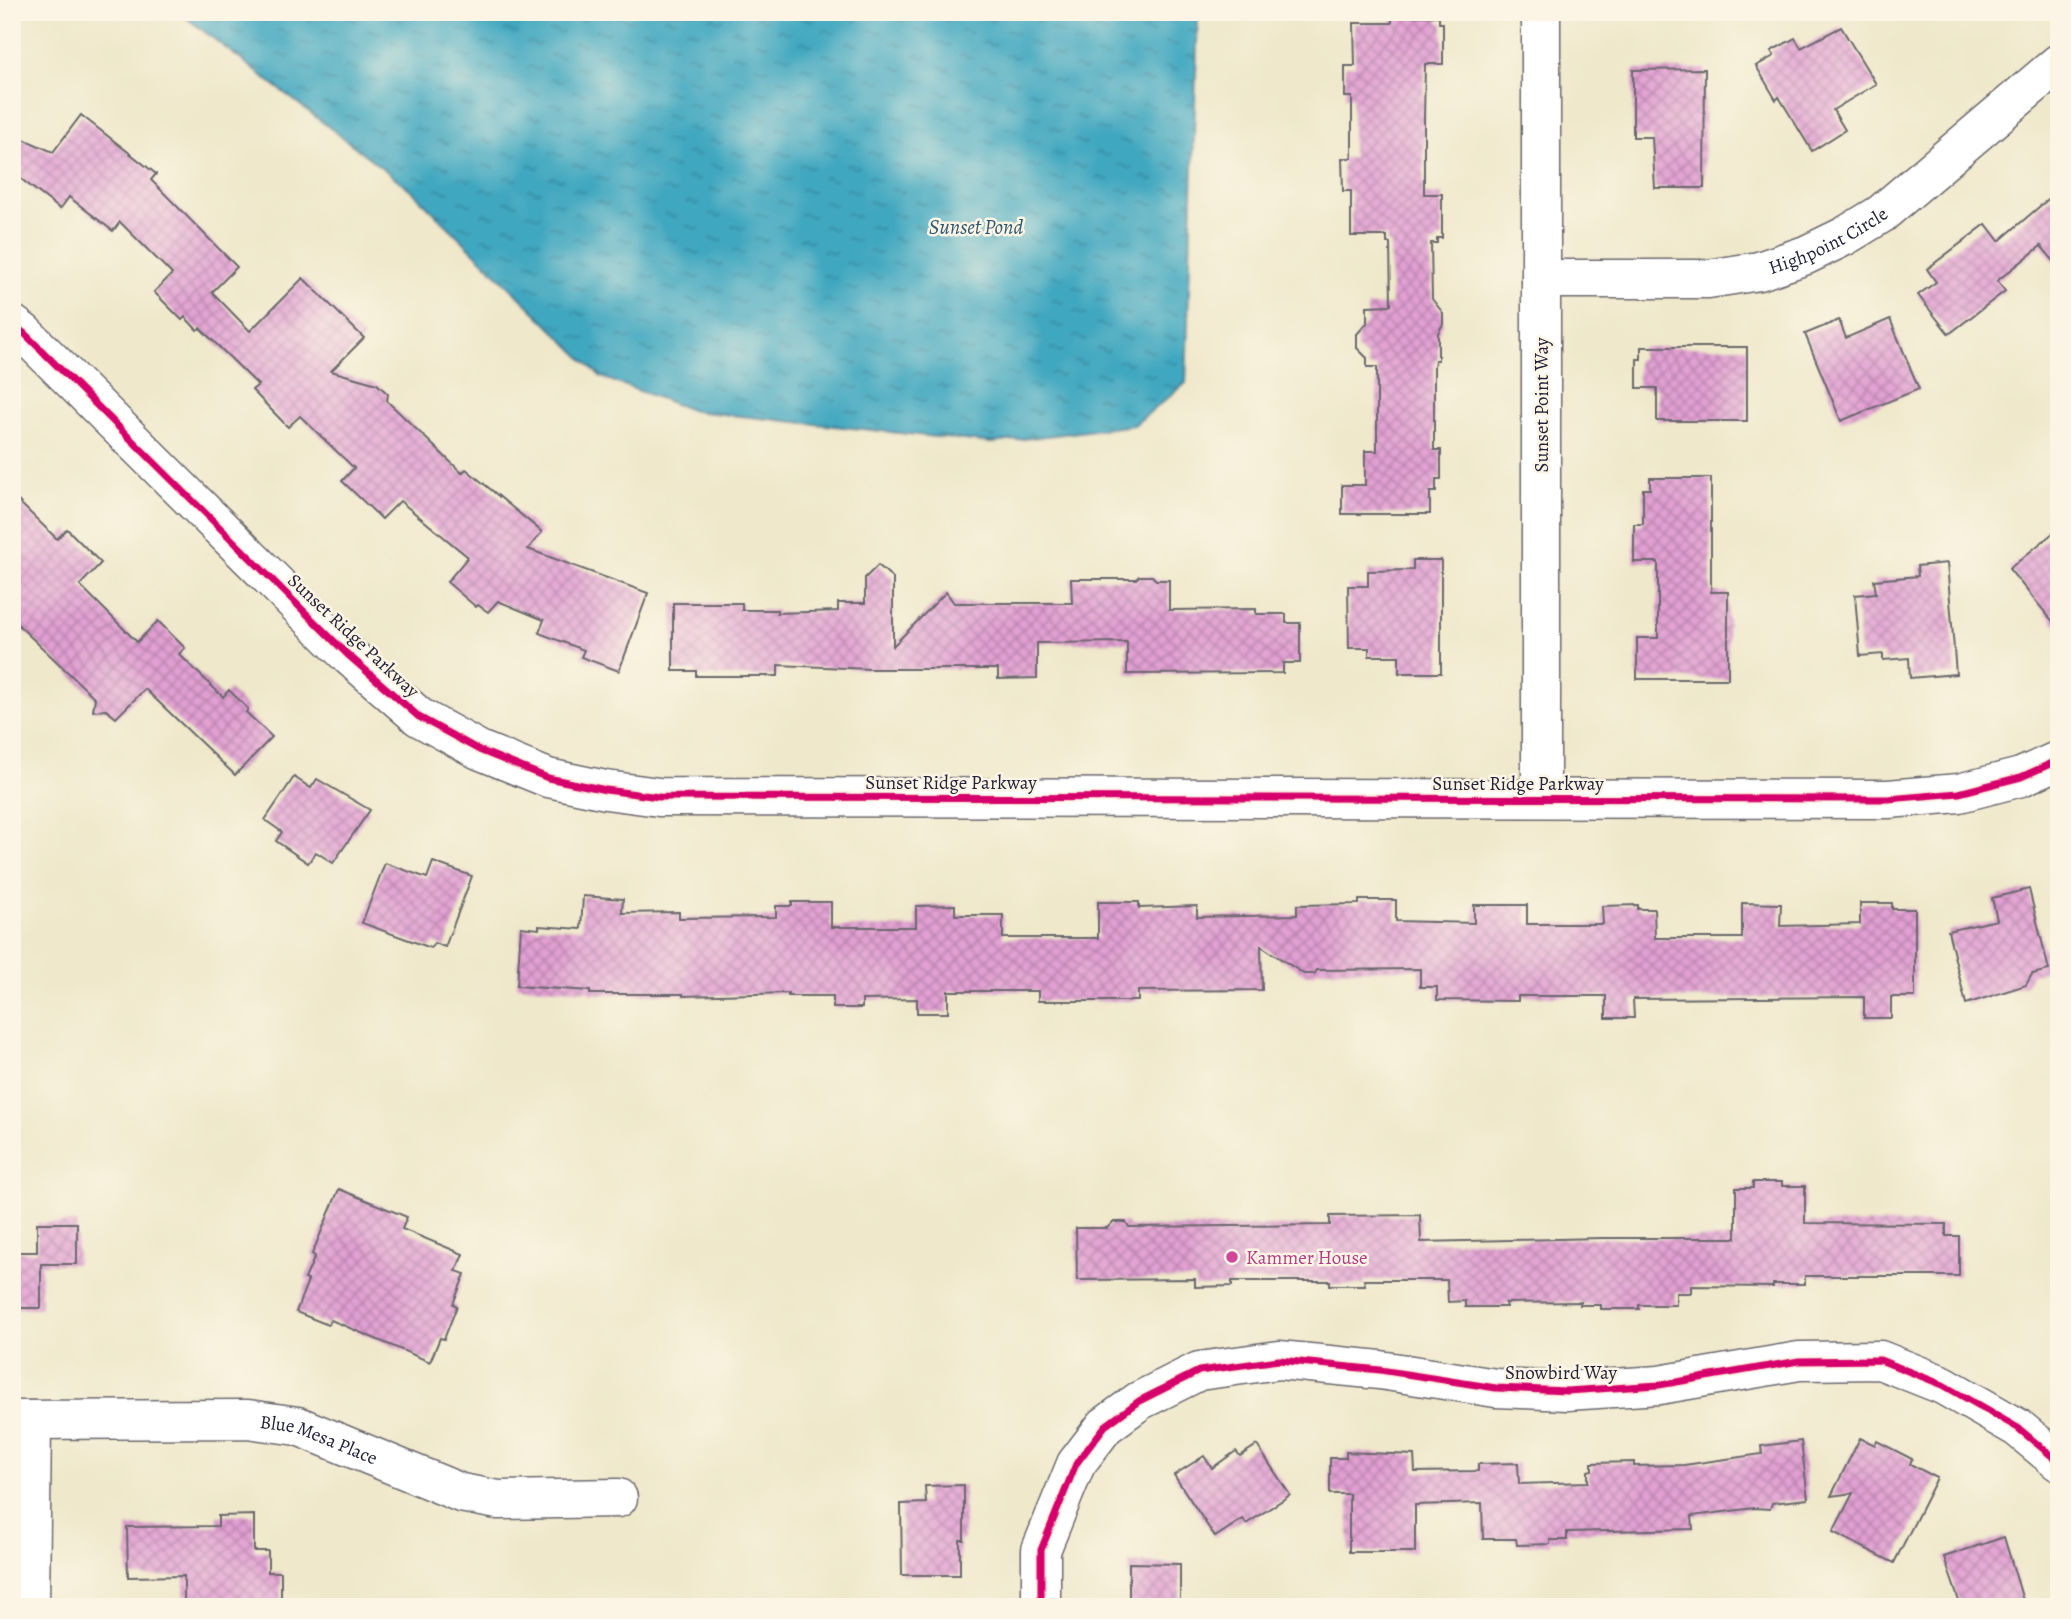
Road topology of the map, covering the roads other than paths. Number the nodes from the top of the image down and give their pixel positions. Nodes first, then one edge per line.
1 (1541, 12) edge
2 (2059, 62) edge
3 (1541, 279) junction
4 (12, 324) edge
5 (2059, 760) edge
6 (1541, 798) junction
7 (22, 1420) edge
8 (2059, 1462) edge
9 (618, 1498) dead end
10 (30, 1607) edge
11 (1041, 1607) edge

1 - 3 street, Sunset Point Way
2 - 3 street, Highpoint Circle
3 - 6 street, Sunset Point Way
4 - 6 street, Sunset Ridge Parkway
5 - 6 street, Sunset Ridge Parkway
7 - 9 street, Blue Mesa Place
7 - 10 street
8 - 11 street, Snowbird Way

